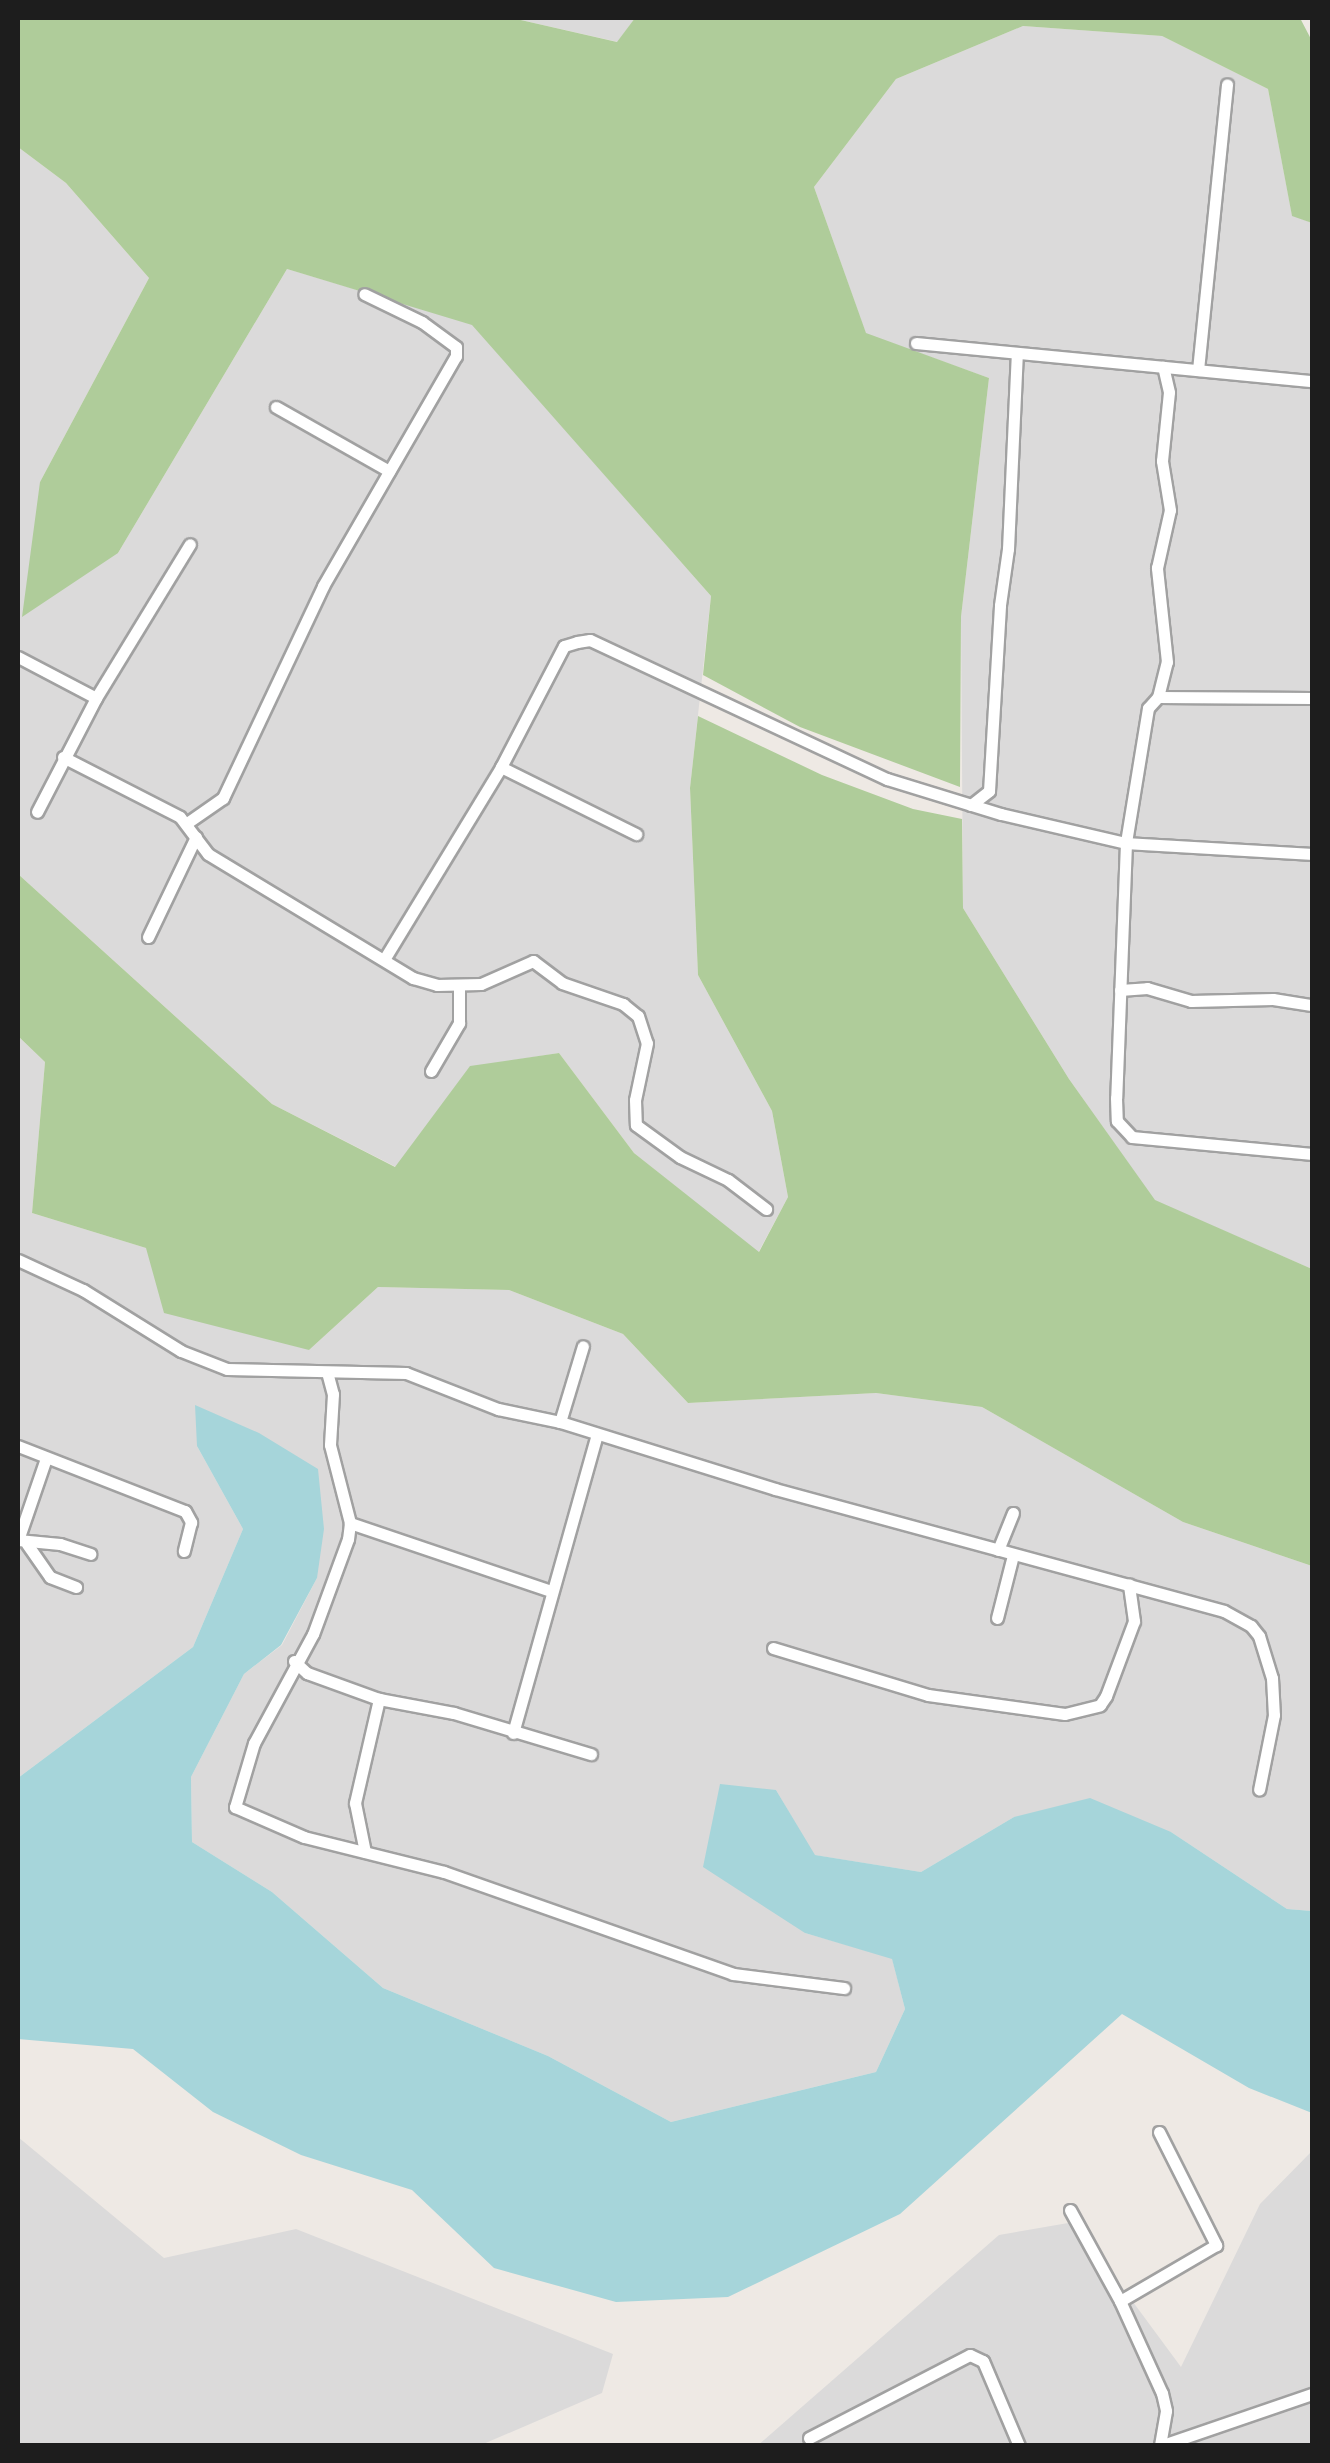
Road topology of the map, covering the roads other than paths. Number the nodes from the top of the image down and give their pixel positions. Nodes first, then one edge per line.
1 (1226, 84) dead end
2 (364, 294) dead end
3 (916, 343) dead end
4 (1016, 353) junction
5 (1162, 367) junction
6 (1198, 370) junction
7 (1312, 381) edge
8 (276, 406) dead end
9 (389, 470) junction
10 (190, 544) dead end
11 (18, 657) edge
12 (1158, 697) junction
13 (96, 698) junction
14 (1312, 698) edge
15 (63, 757) junction
16 (502, 767) junction
17 (971, 805) junction
18 (37, 812) dead end
19 (188, 823) junction
20 (636, 834) dead end
21 (196, 837) junction
22 (1126, 843) junction
23 (1312, 854) edge
24 (148, 937) dead end
25 (384, 958) junction
26 (459, 986) junction
27 (1120, 990) junction
28 (1312, 1005) edge
29 (431, 1071) dead end
30 (1312, 1154) edge
31 (766, 1209) dead end
32 (18, 1260) edge
33 (583, 1346) dead end
34 (327, 1372) junction
35 (560, 1422) junction
36 (597, 1435) junction
37 (18, 1446) edge
38 (46, 1458) junction
39 (1013, 1513) dead end
40 (350, 1523) junction
41 (21, 1541) edge
42 (998, 1550) junction
43 (184, 1551) dead end
44 (90, 1554) dead end
45 (1013, 1554) junction
46 (1129, 1584) junction
47 (76, 1587) dead end
48 (551, 1592) junction
49 (997, 1618) dead end
50 (773, 1648) dead end
51 (294, 1662) junction
52 (379, 1700) junction
53 (514, 1733) junction
54 (591, 1754) dead end
55 (1259, 1790) dead end
56 (365, 1852) junction
57 (844, 1988) dead end
58 (1159, 2132) dead end
59 (1070, 2210) dead end
60 (1120, 2301) junction
61 (1312, 2394) edge
62 (809, 2438) dead end
63 (1020, 2446) edge
64 (1160, 2446) edge

1 - 6 street
2 - 9 street
3 - 4 street
4 - 5 street
4 - 17 street
5 - 6 street
5 - 12 street
6 - 7 street
8 - 9 street
9 - 19 street
10 - 13 street
11 - 13 street
12 - 14 street
12 - 22 street
13 - 15 street
15 - 18 street
15 - 19 street
16 - 17 street
16 - 20 street
16 - 25 street
17 - 22 street
19 - 21 street
21 - 24 street
21 - 25 street
22 - 23 street
22 - 27 street
25 - 26 street
26 - 29 street
26 - 31 street
27 - 28 street
27 - 30 street
32 - 34 street
33 - 35 street
34 - 35 street
34 - 40 street
35 - 36 street
36 - 42 street
36 - 48 street
37 - 38 street
38 - 41 street
38 - 43 street
39 - 42 street
40 - 48 street
40 - 51 street
41 - 44 street
41 - 47 street
42 - 45 street
45 - 46 street
45 - 49 street
46 - 50 street
46 - 55 street
48 - 53 street
51 - 52 street
51 - 56 street
52 - 53 street
52 - 56 street
53 - 54 street
56 - 57 street
58 - 60 street
59 - 60 street
60 - 64 street
61 - 64 street
62 - 63 street

